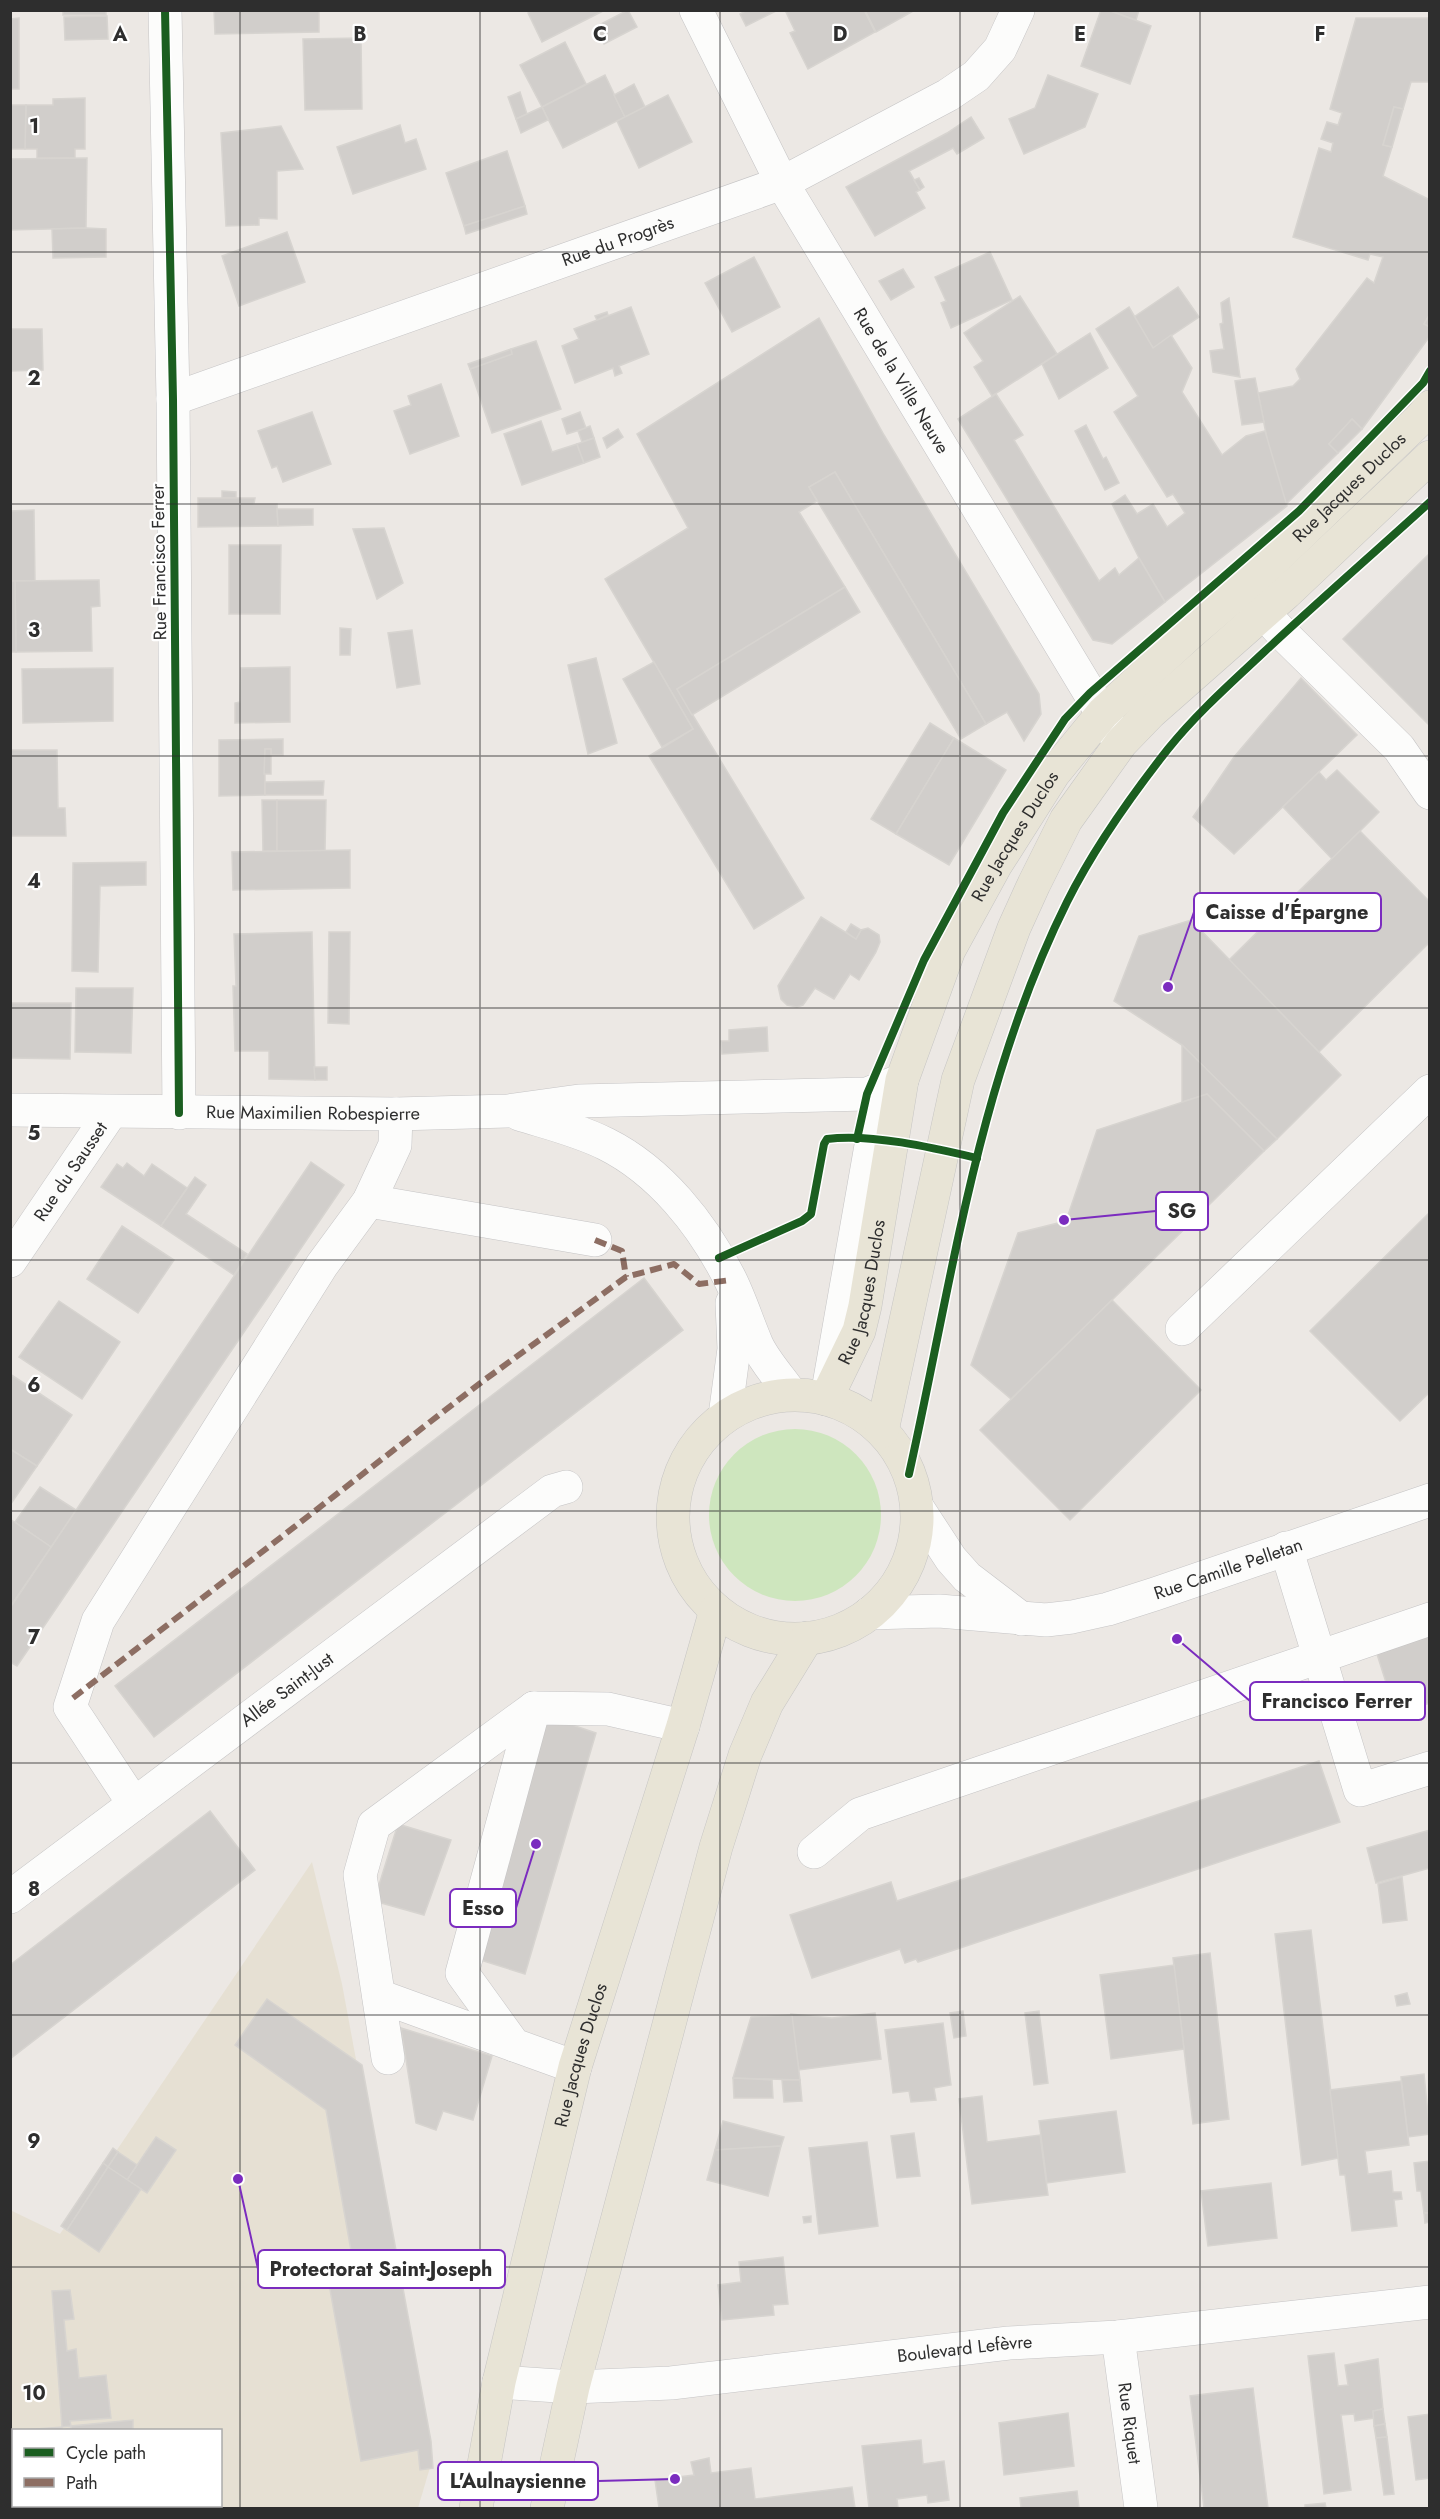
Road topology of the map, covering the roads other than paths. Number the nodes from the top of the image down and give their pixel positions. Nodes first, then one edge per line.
1 (165, 10) edge
2 (696, 10) edge
3 (1018, 10) edge
4 (782, 183) junction
5 (173, 399) junction
6 (1430, 406) edge
7 (1430, 457) edge
8 (1252, 602) junction
9 (1103, 713) junction
10 (1121, 743) junction
11 (1430, 793) edge
12 (902, 1080) junction
13 (1430, 1091) edge
14 (10, 1110) edge
15 (508, 1111) junction
16 (111, 1112) junction
17 (179, 1113) junction
18 (396, 1114) junction
19 (369, 1201) junction
20 (595, 1240) dead end
21 (10, 1260) edge
22 (731, 1280) junction
23 (1182, 1329) dead end
24 (791, 1394) junction
25 (826, 1399) junction
26 (725, 1416) junction
27 (882, 1431) junction
28 (566, 1487) dead end
29 (1430, 1500) edge
30 (917, 1507) junction
31 (1286, 1548) junction
32 (716, 1610) junction
33 (870, 1613) junction
34 (1022, 1619) junction
35 (1430, 1619) edge
36 (807, 1638) junction
37 (1319, 1657) junction
38 (534, 1708) junction
39 (683, 1726) junction
40 (1430, 1768) edge
41 (134, 1804) junction
42 (814, 1852) dead end
43 (10, 1897) edge
44 (379, 1996) junction
45 (514, 2045) junction
46 (388, 2058) dead end
47 (575, 2067) junction
48 (1430, 2301) edge
49 (1118, 2337) junction
50 (499, 2382) junction
51 (573, 2387) junction
52 (476, 2508) edge
53 (547, 2508) edge
54 (1141, 2508) edge

1 - 5 street, Rue Francisco Ferrer
2 - 4 street, Rue de la Ville Neuve
3 - 4 street, Rue du Progrès
4 - 5 street, Rue du Progrès
4 - 9 street, Rue de la Ville Neuve
5 - 17 street, Rue Francisco Ferrer
6 - 8 main road, Rue Jacques Duclos
7 - 8 main road, Rue Jacques Duclos
8 - 9 main road, Rue Jacques Duclos
8 - 10 main road, Rue Jacques Duclos
8 - 11 street
9 - 10 street, Rue de la Ville Neuve
9 - 12 main road, Rue Jacques Duclos
10 - 27 main road, Rue Jacques Duclos
12 - 15 street, Rue Maximilien Robespierre
12 - 25 main road, Rue Jacques Duclos
13 - 23 street
14 - 16 street, Rue Maximilien Robespierre
15 - 18 street, Rue Maximilien Robespierre
15 - 22 street, Rue Maximilien Robespierre
16 - 17 street, Rue Maximilien Robespierre
16 - 21 street, Rue du Sausset
17 - 18 street, Rue Maximilien Robespierre
18 - 19 street
19 - 20 street
19 - 41 street
22 - 24 street, Rue Maximilien Robespierre
22 - 26 street, Rue Maximilien Robespierre
24 - 25 main road
24 - 26 main road
25 - 27 main road
26 - 32 main road
27 - 30 main road
28 - 41 street, Allée Saint-Just
29 - 31 street, Rue Camille Pelletan
30 - 33 main road
30 - 34 street
31 - 34 street, Rue Camille Pelletan
31 - 37 street
32 - 36 main road
32 - 39 main road, Rue Jacques Duclos
33 - 34 street, Rue Camille Pelletan
33 - 36 main road
35 - 37 street
36 - 51 main road
37 - 40 street
37 - 42 street
38 - 39 street
38 - 44 street
38 - 45 street
39 - 47 main road, Rue Jacques Duclos
41 - 43 street, Allée Saint-Just
44 - 45 street
44 - 46 street
45 - 47 street
47 - 50 main road, Rue Jacques Duclos
48 - 49 street, Boulevard Lefèvre
49 - 51 street, Boulevard Lefèvre
49 - 54 street, Rue Riquet
50 - 51 street, Boulevard Lefèvre
50 - 52 main road, Rue Jacques Duclos
51 - 53 main road

